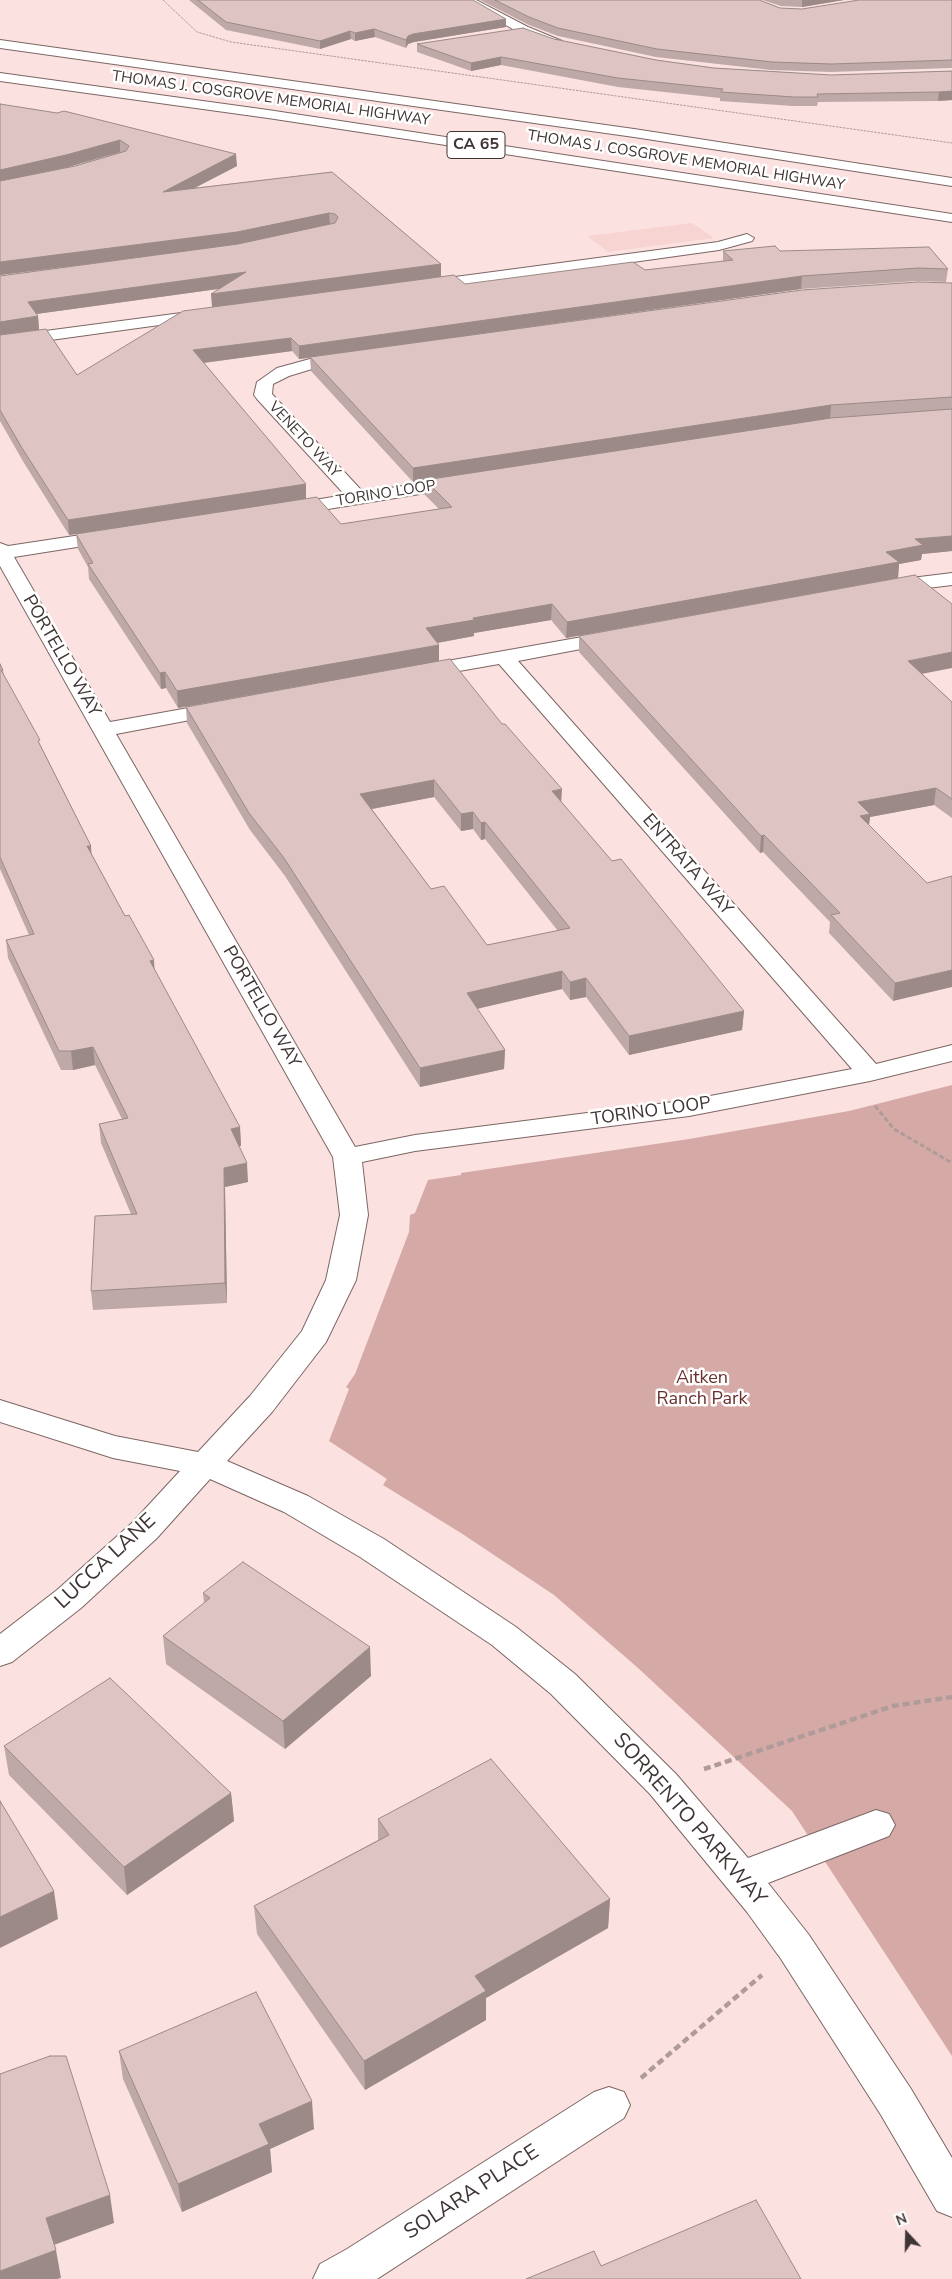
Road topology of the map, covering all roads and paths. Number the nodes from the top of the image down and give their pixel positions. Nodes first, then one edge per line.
1 (163, 0) edge
2 (467, 0) edge
3 (524, 30) junction
4 (506, 33) edge
5 (0, 44) edge
6 (571, 45) edge
7 (0, 77) edge
8 (952, 143) edge
9 (952, 182) edge
10 (952, 218) edge
11 (747, 238) dead end
12 (408, 288) edge
13 (224, 312) edge
14 (0, 342) edge
15 (369, 356) edge
16 (476, 480) edge
17 (358, 498) junction
18 (270, 512) edge
19 (132, 533) edge
20 (1, 552) edge
21 (952, 579) edge
22 (870, 590) edge
23 (639, 632) edge
24 (504, 657) junction
25 (397, 677) edge
26 (240, 705) edge
27 (103, 730) junction
28 (952, 1053) edge
29 (870, 1073) junction
30 (347, 1157) junction
31 (952, 1163) edge
32 (0, 1411) edge
33 (207, 1464) junction
34 (0, 1653) edge
35 (952, 1697) edge
36 (663, 1784) junction
37 (876, 1826) dead end
38 (741, 1878) junction
39 (795, 1947) junction
40 (608, 2105) joint
41 (952, 2197) edge
42 (335, 2279) edge

1 - 8 path
2 - 3 main road
3 - 4 main road
3 - 6 main road
5 - 9 main road, THOMAS J. COSGROVE MEMORIAL HIGHWAY / CA 65
7 - 10 main road, THOMAS J. COSGROVE MEMORIAL HIGHWAY / CA 65
11 - 12 main road
13 - 14 main road
15 - 17 main road, VENETO WAY
16 - 17 main road, TORINO LOOP
17 - 18 main road, TORINO LOOP
19 - 20 main road
20 - 27 main road, PORTELLO WAY
21 - 22 main road
23 - 24 main road
24 - 25 main road
24 - 29 main road, ENTRATA WAY
26 - 27 main road
27 - 30 main road, PORTELLO WAY
28 - 29 main road, TORINO LOOP
29 - 30 main road, TORINO LOOP
29 - 31 path
30 - 33 main road, PORTELLO WAY
32 - 33 main road, SORRENTO PARKWAY
33 - 34 main road, LUCCA LANE
33 - 36 main road, SORRENTO PARKWAY
35 - 36 path
36 - 38 main road, SORRENTO PARKWAY
37 - 38 main road
38 - 39 main road, SORRENTO PARKWAY
39 - 40 path
39 - 41 main road, SORRENTO PARKWAY
40 - 42 main road, SOLARA PLACE

